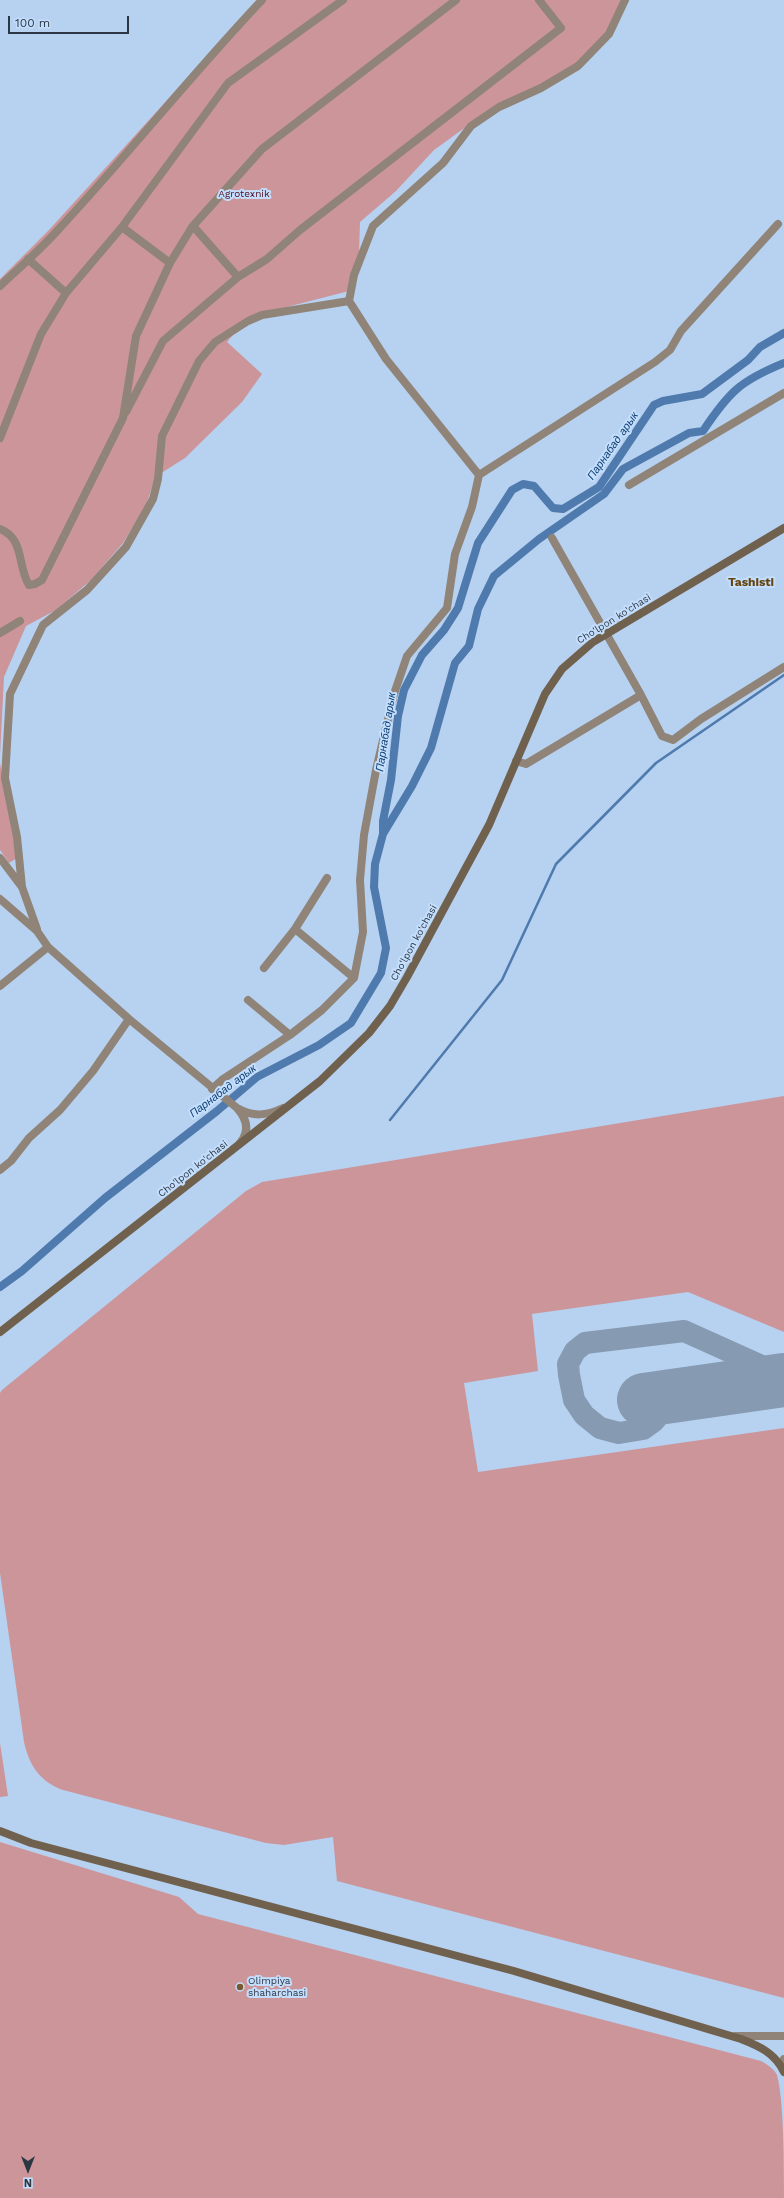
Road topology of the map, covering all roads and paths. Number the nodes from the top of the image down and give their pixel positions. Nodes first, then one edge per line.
1 (262, 0) edge
2 (343, 0) edge
3 (456, 0) edge
4 (539, 0) edge
5 (625, 0) edge
6 (778, 224) dead end
7 (193, 226) junction
8 (122, 227) junction
9 (28, 259) junction
10 (170, 263) junction
11 (238, 277) junction
12 (0, 286) edge
13 (66, 293) junction
14 (349, 301) junction
15 (784, 393) edge
16 (123, 418) junction
17 (0, 438) edge
18 (479, 475) junction
19 (629, 485) dead end
20 (784, 528) edge
21 (0, 529) edge
22 (552, 538) dead end
23 (20, 621) dead end
24 (0, 633) edge
25 (605, 635) junction
26 (784, 666) edge
27 (641, 695) junction
28 (516, 761) junction
29 (0, 858) edge
30 (327, 878) dead end
31 (22, 887) junction
32 (0, 899) edge
33 (295, 929) junction
34 (37, 931) junction
35 (48, 947) junction
36 (264, 968) dead end
37 (354, 978) junction
38 (0, 986) edge
39 (248, 1000) dead end
40 (129, 1019) junction
41 (290, 1035) junction
42 (215, 1092) junction
43 (290, 1105) junction
44 (237, 1108) junction
45 (238, 1146) junction
46 (0, 1170) edge
47 (0, 1332) edge
48 (0, 1831) edge
49 (730, 2036) junction
50 (784, 2036) edge
51 (784, 2072) edge

1 - 9 street
2 - 8 street
3 - 7 street
4 - 11 street
5 - 14 street
6 - 18 street
7 - 10 street
7 - 11 street
8 - 10 street
8 - 13 street
9 - 12 street
9 - 13 street
10 - 16 street
11 - 16 street
13 - 17 street
14 - 18 street
14 - 31 street
15 - 19 street
16 - 21 street
18 - 37 street
20 - 25 main road, Cho'lpon ko'chasi
22 - 25 street
23 - 24 street
25 - 27 street
25 - 28 main road, Cho'lpon ko'chasi
26 - 27 street
27 - 28 street
28 - 43 main road, Cho'lpon ko'chasi
29 - 31 street
30 - 33 street
31 - 34 street
32 - 34 street
33 - 36 street
33 - 37 street
34 - 35 street
35 - 38 street
35 - 40 street
37 - 41 street
39 - 41 street
40 - 42 street
40 - 46 street
41 - 42 street
42 - 44 street
43 - 44 street
43 - 45 main road, Cho'lpon ko'chasi
44 - 45 street
45 - 47 main road, Cho'lpon ko'chasi
48 - 49 main road
49 - 50 street
49 - 51 main road

